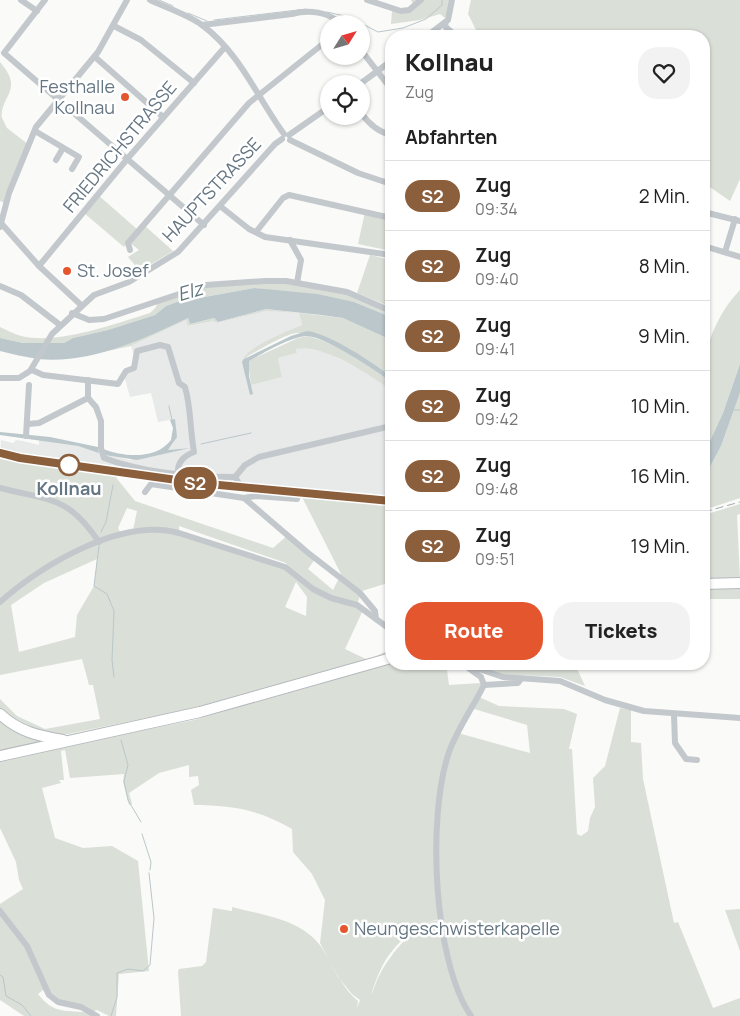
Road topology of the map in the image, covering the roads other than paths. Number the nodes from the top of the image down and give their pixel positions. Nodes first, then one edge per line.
1 (21, 0) edge
2 (45, 0) edge
3 (127, 0) edge
4 (150, 0) edge
5 (367, 0) edge
6 (421, 0) edge
7 (452, 0) edge
8 (37, 11) junction
9 (327, 15) edge
10 (221, 24) junction
11 (202, 25) junction
12 (114, 26) junction
13 (447, 26) junction
14 (439, 30) edge
15 (448, 30) edge
16 (451, 30) edge
17 (213, 35) junction
18 (320, 46) edge
19 (225, 47) junction
20 (95, 57) junction
21 (370, 63) edge
22 (385, 65) edge
23 (376, 71) junction
24 (370, 76) edge
25 (385, 82) edge
26 (194, 83) junction
27 (259, 94) junction
28 (59, 98) junction
29 (320, 112) edge
30 (163, 117) junction
31 (370, 124) edge
32 (35, 132) junction
33 (385, 134) edge
34 (286, 137) junction
35 (63, 148) junction
36 (128, 158) junction
37 (56, 160) dead end
38 (72, 169) dead end
39 (385, 182) edge
40 (171, 195) junction
41 (220, 206) junction
42 (710, 213) edge
43 (385, 217) edge
44 (738, 220) edge
45 (0, 224) edge
46 (204, 225) junction
47 (256, 232) junction
48 (290, 240) junction
49 (710, 248) edge
50 (130, 250) dead end
51 (725, 252) junction
52 (385, 254) edge
53 (740, 257) edge
54 (39, 266) junction
55 (297, 283) junction
56 (0, 286) edge
57 (81, 305) junction
58 (385, 308) edge
59 (72, 314) junction
60 (60, 325) junction
61 (32, 370) junction
62 (0, 378) edge
63 (88, 380) junction
64 (29, 385) dead end
65 (88, 398) junction
66 (28, 424) junction
67 (385, 427) edge
68 (26, 436) dead end
69 (178, 474) junction
70 (235, 477) junction
71 (240, 485) dead end
72 (0, 488) edge
73 (145, 492) dead end
74 (244, 498) junction
75 (297, 500) dead end
76 (99, 542) junction
77 (740, 583) edge
78 (710, 584) edge
79 (0, 602) edge
80 (376, 619) junction
81 (385, 626) edge
82 (385, 660) edge
83 (472, 670) edge
84 (483, 670) edge
85 (521, 679) junction
86 (484, 685) junction
87 (0, 714) edge
88 (674, 715) junction
89 (740, 718) edge
90 (69, 741) junction
91 (0, 756) edge
92 (697, 760) dead end
93 (0, 911) edge
94 (97, 1016) edge
95 (470, 1016) edge

1 - 8 street
2 - 8 street
3 - 12 street
4 - 11 street
5 - 6 street
7 - 13 street
8 - 28 street
9 - 10 street
10 - 11 street
10 - 17 street
11 - 17 street
12 - 20 street
12 - 26 street
13 - 14 street
13 - 15 street
13 - 16 street
17 - 19 street
18 - 27 street
19 - 26 street, FRIEDRICHSTRASSE
19 - 27 street
20 - 28 street
20 - 30 street
21 - 23 street
22 - 23 street
23 - 24 street
23 - 25 street
26 - 30 street, FRIEDRICHSTRASSE
27 - 34 street
27 - 40 street
28 - 32 street
28 - 36 street
29 - 34 street
30 - 36 street, FRIEDRICHSTRASSE
31 - 33 street
32 - 35 street
32 - 45 street
34 - 39 street, HAUPTSTRASSE
34 - 41 street, HAUPTSTRASSE
35 - 37 street
35 - 38 street
36 - 40 street
36 - 54 street, FRIEDRICHSTRASSE
40 - 46 street
40 - 50 street
41 - 46 street, HAUPTSTRASSE
41 - 47 street
42 - 44 street
43 - 47 street
44 - 51 street
45 - 54 street
46 - 57 street, HAUPTSTRASSE
47 - 48 street
48 - 52 street
48 - 55 street
49 - 51 street
51 - 53 street
54 - 57 street
55 - 58 street
55 - 59 street
56 - 60 street
57 - 59 street, HAUPTSTRASSE
59 - 60 street, HAUPTSTRASSE
60 - 61 street, HAUPTSTRASSE
61 - 62 street
61 - 63 street
63 - 65 street
63 - 69 street
64 - 66 street
65 - 66 street
65 - 69 street
66 - 68 street
67 - 70 street
69 - 70 street
70 - 71 street
72 - 76 street
73 - 74 street
74 - 75 street
74 - 80 street
76 - 79 street
76 - 80 street
77 - 78 highway
80 - 81 street
82 - 90 highway
83 - 86 street
84 - 85 street
85 - 86 street
85 - 88 street
86 - 95 street
87 - 90 highway
88 - 89 street
88 - 92 street
90 - 91 highway
93 - 94 street

